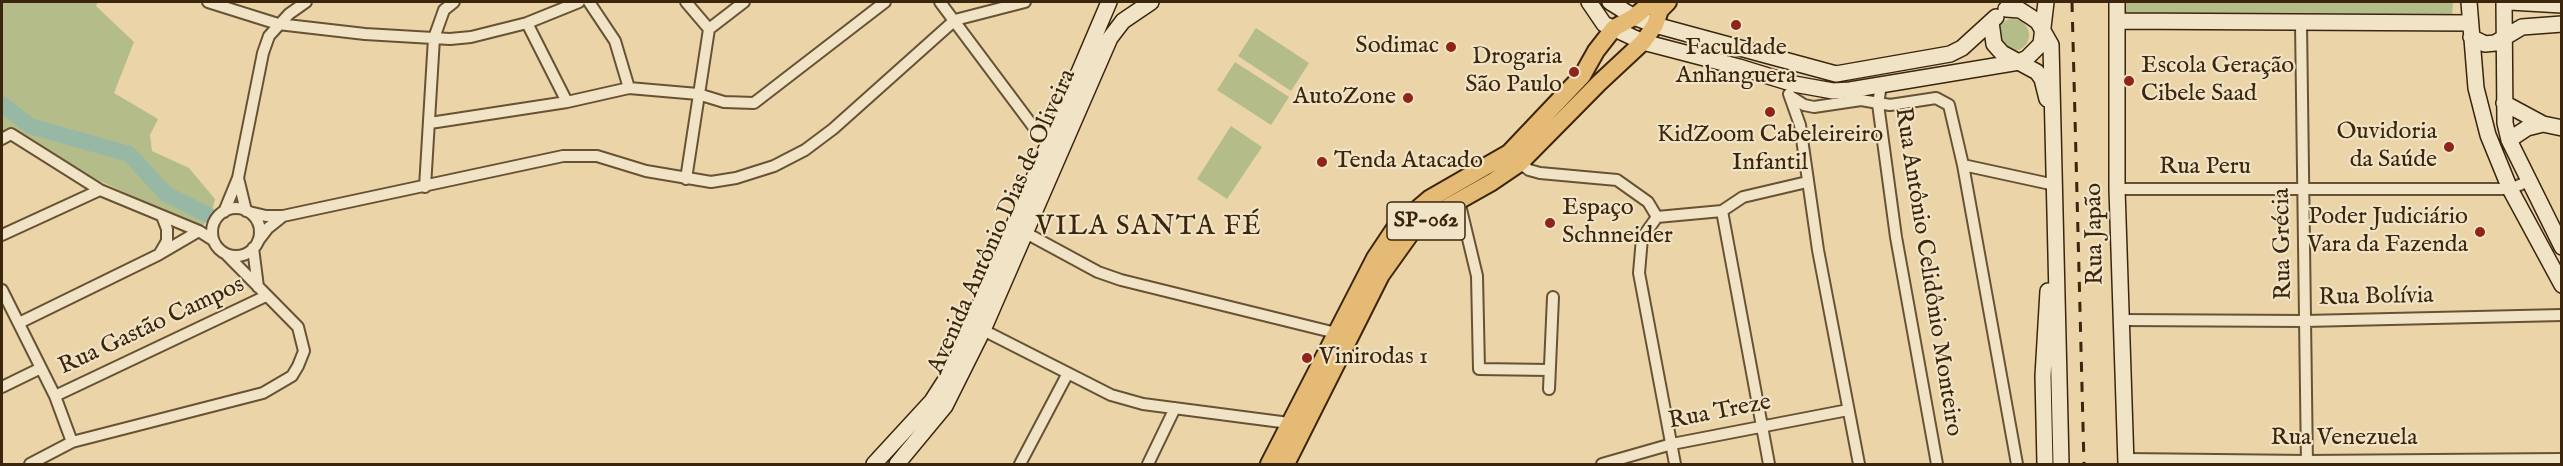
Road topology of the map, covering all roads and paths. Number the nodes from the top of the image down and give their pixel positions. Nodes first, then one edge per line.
1 (208, 2) edge
2 (306, 2) edge
3 (454, 2) edge
4 (579, 2) edge
5 (590, 2) edge
6 (686, 2) edge
7 (744, 2) edge
8 (885, 2) edge
9 (940, 2) edge
10 (1024, 2) edge
11 (1109, 2) edge
12 (1151, 2) edge
13 (1589, 2) edge
14 (1610, 2) edge
15 (1652, 2) edge
16 (1668, 2) edge
17 (2046, 2) edge
18 (2111, 2) edge
19 (2117, 2) edge
20 (2505, 2) edge
21 (2510, 2) edge
22 (2010, 5) edge
23 (2562, 5) edge
24 (441, 6) edge
25 (2471, 14) edge
26 (1634, 17) junction
27 (955, 20) junction
28 (2118, 21) junction
29 (1991, 22) junction
30 (527, 23) junction
31 (2301, 23) junction
32 (278, 24) junction
33 (2562, 24) edge
34 (1655, 25) junction
35 (1609, 26) junction
36 (709, 29) junction
37 (2043, 30) junction
38 (2506, 36) junction
39 (434, 38) junction
40 (1643, 42) junction
41 (1596, 51) junction
42 (1751, 52) junction
43 (2116, 60) junction
44 (2019, 62) junction
45 (1789, 63) junction
46 (1617, 66) junction
47 (1739, 67) junction
48 (1779, 80) junction
49 (1881, 85) junction
50 (629, 88) junction
51 (698, 94) junction
52 (1790, 96) junction
53 (567, 102) junction
54 (2504, 103) junction
55 (1878, 104) junction
56 (1814, 107) junction
57 (430, 123) junction
58 (2542, 124) junction
59 (1800, 125) junction
60 (2562, 128) edge
61 (6, 136) edge
62 (2509, 140) junction
63 (1047, 145) junction
64 (1520, 163) junction
65 (1963, 165) junction
66 (238, 178) junction
67 (686, 179) junction
68 (2529, 181) junction
69 (1807, 182) junction
70 (2052, 184) junction
71 (424, 187) junction
72 (2304, 188) junction
73 (2117, 189) junction
74 (2510, 189) junction
75 (100, 190) junction
76 (1459, 201) junction
77 (1722, 211) junction
78 (224, 212) junction
79 (247, 212) junction
80 (162, 216) junction
81 (283, 216) junction
82 (1657, 217) junction
83 (199, 231) junction
84 (1026, 233) junction
85 (2, 235) edge
86 (213, 240) junction
87 (255, 245) junction
88 (2562, 247) edge
89 (226, 254) junction
90 (158, 255) junction
91 (2562, 285) edge
92 (258, 287) junction
93 (2, 294) edge
94 (266, 296) junction
95 (1553, 297) dead end
96 (2562, 315) edge
97 (2120, 320) junction
98 (2305, 321) junction
99 (19, 323) junction
100 (983, 330) junction
101 (1336, 333) junction
102 (41, 368) junction
103 (1549, 370) junction
104 (1068, 373) junction
105 (2, 387) edge
106 (1549, 389) dead end
107 (55, 396) junction
108 (1175, 408) junction
109 (1848, 410) junction
110 (1289, 423) junction
111 (1762, 426) junction
112 (72, 442) junction
113 (1672, 444) junction
114 (2562, 459) edge
115 (2126, 462) edge
116 (2307, 463) edge
117 (1602, 464) edge
118 (30, 465) edge
119 (874, 465) edge
120 (897, 465) edge
121 (1020, 465) edge
122 (1148, 465) edge
123 (1269, 465) edge
124 (1286, 465) edge
125 (1675, 465) edge
126 (1769, 465) edge
127 (1859, 465) edge
128 (1937, 465) edge
129 (2017, 465) edge
130 (2045, 465) edge
131 (2061, 465) edge

1 - 32 street
2 - 32 street
3 - 24 street
4 - 30 street
5 - 50 street
6 - 36 street
7 - 36 street
8 - 51 street
9 - 27 street
10 - 27 street
11 - 63 street
12 - 84 street, Avenida Antônio Dias de Oliveira
13 - 35 street
14 - 26 street
15 - 26 main road, SP-062
16 - 34 main road, SP-062
17 - 37 street
18 - 43 street
19 - 28 street, Rua Japão
20 - 38 street
21 - 23 street
22 - 29 street
22 - 37 street
24 - 39 street
25 - 31 street
25 - 38 street
25 - 74 street
26 - 34 street
26 - 35 main road, SP-062
27 - 63 street
27 - 67 street
28 - 31 street
28 - 43 street, Rua Japão
29 - 44 street
29 - 45 street
30 - 39 street
30 - 53 street
31 - 72 street, Rua Grécia
32 - 39 street
32 - 66 street
33 - 38 street
34 - 40 main road, SP-062
34 - 42 street
35 - 40 street
35 - 41 main road, SP-062
36 - 51 street
37 - 44 street
37 - 70 street
38 - 54 street
39 - 57 street
40 - 46 main road, SP-062
40 - 47 street
41 - 46 main road
41 - 101 main road, SP-062
42 - 45 street
42 - 47 street
43 - 73 street, Rua Japão
44 - 49 street
44 - 70 street
45 - 48 street
46 - 64 main road, SP-062
47 - 48 street
48 - 49 street
48 - 52 street
49 - 55 street, Rua Antônio Celidônio Monteiro
50 - 51 street
50 - 53 street
51 - 67 street
52 - 56 street
52 - 59 street
53 - 57 street
54 - 58 street
54 - 62 street
55 - 56 street
55 - 65 street
55 - 128 street, Rua Antônio Celidônio Monteiro
56 - 59 street
57 - 71 street
58 - 60 street
58 - 62 street
59 - 69 street
61 - 75 street
62 - 68 street
63 - 119 street
64 - 76 main road, SP-062
64 - 82 street
65 - 70 street
65 - 129 street
66 - 78 street
66 - 79 street
67 - 71 street
68 - 74 street
68 - 88 street
69 - 77 street
69 - 109 street
70 - 130 street
70 - 131 street
71 - 81 street
72 - 73 street, Rua Peru
72 - 74 street, Rua Peru
72 - 98 street, Rua Grécia
73 - 97 street, Rua Japão
74 - 91 street
75 - 80 street
75 - 85 street
76 - 103 street
76 - 124 main road, SP-062
77 - 82 street
77 - 111 street
78 - 79 street
78 - 86 street
79 - 81 street
79 - 87 street
80 - 83 street
80 - 90 street
81 - 87 street
82 - 113 street
83 - 86 street
83 - 90 street
84 - 100 street, Avenida Antônio Dias de Oliveira
84 - 101 street
86 - 89 street
87 - 89 street
87 - 92 street
89 - 92 street
90 - 99 street
92 - 94 street
93 - 99 street
94 - 107 street, Rua Gastão Campos
94 - 112 street
95 - 103 street
96 - 98 street, Rua Bolívia
97 - 98 street, Rua Bolívia
97 - 115 street, Rua Japão
98 - 116 street, Rua Grécia
99 - 102 street
100 - 104 street
100 - 120 street, Avenida Antônio Dias de Oliveira
101 - 110 main road, SP-062
102 - 105 street
102 - 107 street
103 - 106 street
104 - 108 street
104 - 121 street
107 - 112 street
108 - 110 street
108 - 122 street
109 - 111 street, Rua Treze
109 - 127 street
110 - 123 main road, SP-062
111 - 113 street, Rua Treze
111 - 126 street
112 - 118 street
113 - 117 street, Rua Treze
113 - 125 street
114 - 116 street, Rua Venezuela
115 - 116 street, Rua Venezuela

